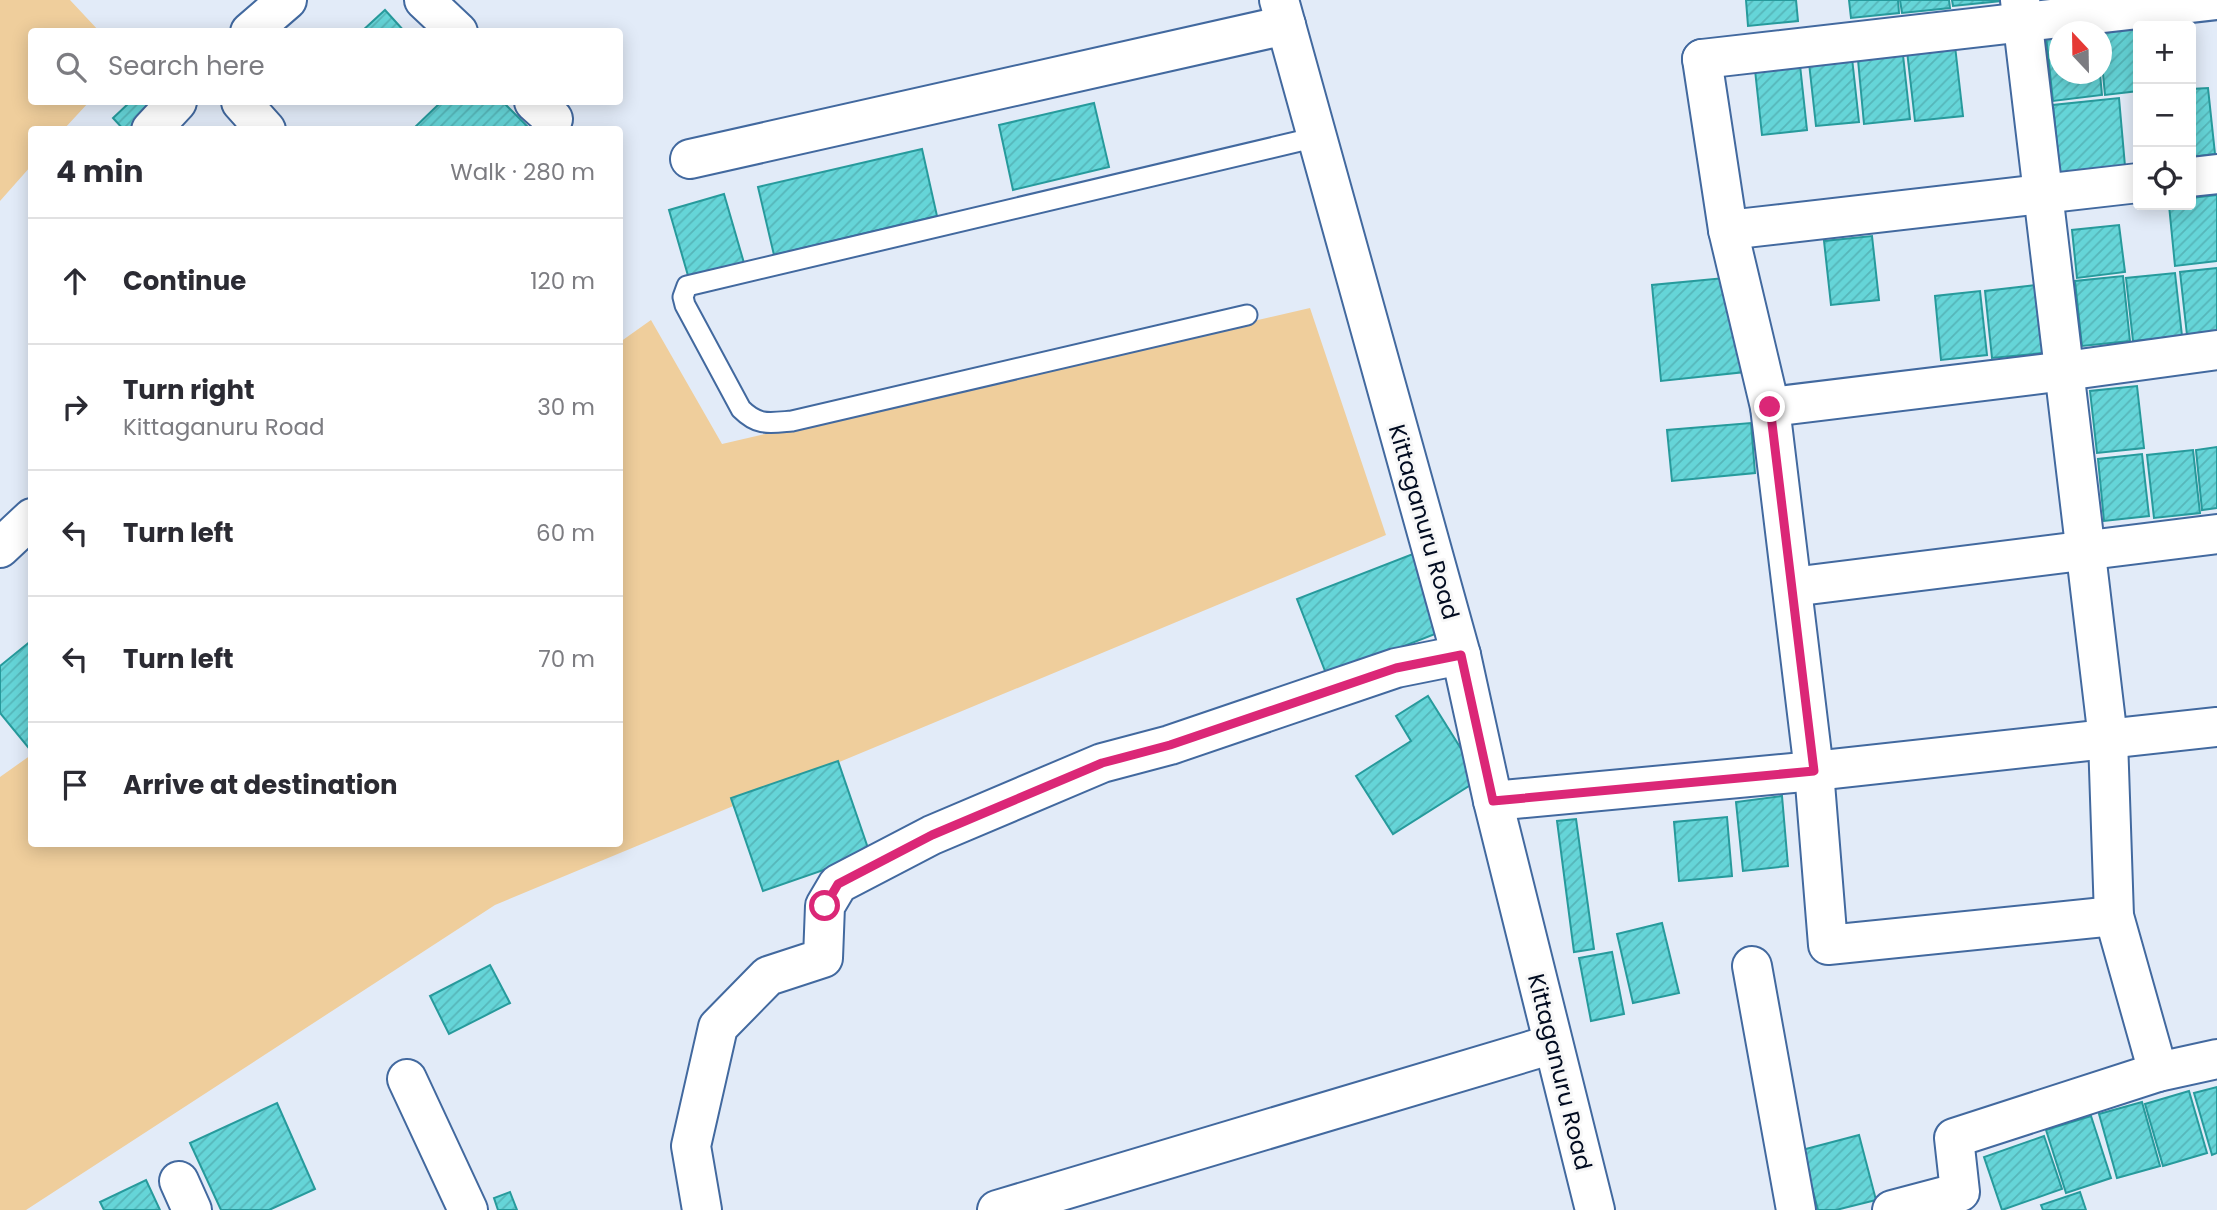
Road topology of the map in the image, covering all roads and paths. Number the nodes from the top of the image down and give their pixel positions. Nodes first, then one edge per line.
1 (287, 0) edge
2 (424, 0) edge
3 (2217, 0) edge
4 (2022, 11) edge
5 (1282, 12) edge
6 (255, 28) edge
7 (454, 28) edge
8 (174, 105) edge
9 (245, 105) edge
10 (156, 126) edge
11 (263, 126) edge
12 (1317, 137) junction
13 (690, 159) dead end
14 (2217, 174) edge
15 (2196, 176) edge
16 (2133, 184) edge
17 (2043, 194) junction
18 (1728, 230) junction
19 (1247, 315) dead end
20 (2217, 350) edge
21 (2065, 371) junction
22 (1770, 407) junction
23 (28, 522) edge
24 (2217, 534) edge
25 (0, 548) edge
26 (2086, 551) junction
27 (1791, 587) junction
28 (1461, 655) junction
29 (2217, 727) edge
30 (2108, 739) junction
31 (1814, 771) junction
32 (1493, 801) junction
33 (2114, 916) junction
34 (1752, 967) dead end
35 (1553, 1044) junction
36 (2217, 1059) edge
37 (2158, 1072) junction
38 (407, 1079) dead end
39 (468, 1210) edge
40 (702, 1210) edge
41 (997, 1210) edge
42 (1595, 1210) edge
43 (1797, 1210) edge
44 (1892, 1210) edge

1 - 6 street
2 - 7 street
3 - 4 street
4 - 17 street
4 - 18 street
5 - 12 street, Kittaganuru Road
5 - 13 street
8 - 10 street
9 - 11 street
12 - 19 lane
12 - 28 street, Kittaganuru Road
14 - 15 street
16 - 17 street
17 - 18 street
17 - 21 street
18 - 22 street
20 - 21 street
21 - 22 street
21 - 26 street
22 - 27 street
23 - 25 street
24 - 26 street
26 - 27 street
26 - 30 street
27 - 31 street
28 - 32 street, Kittaganuru Road
28 - 40 street
29 - 30 street
30 - 31 street
30 - 33 street
31 - 32 street
31 - 33 street
32 - 35 street, Kittaganuru Road
33 - 37 street
34 - 43 street
35 - 41 street
35 - 42 street, Kittaganuru Road
36 - 37 street
37 - 44 street
38 - 39 street

